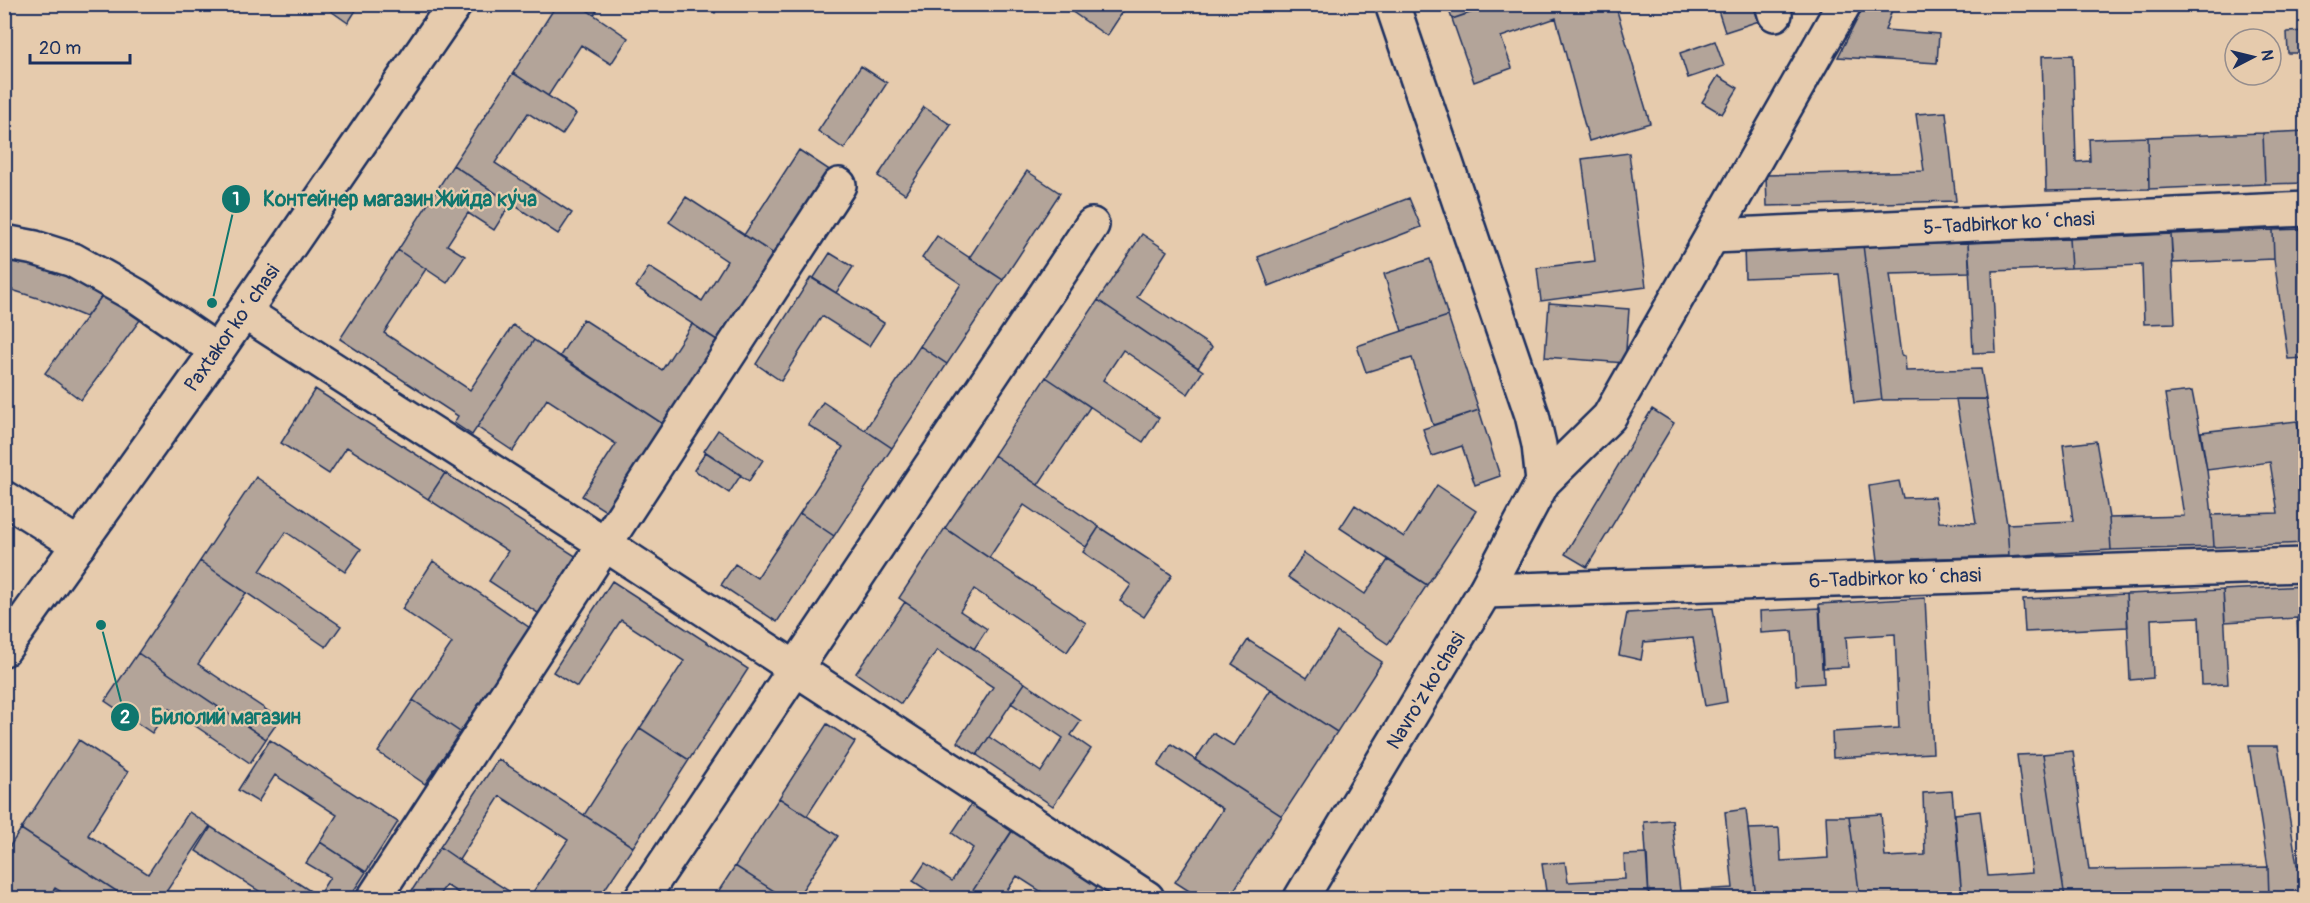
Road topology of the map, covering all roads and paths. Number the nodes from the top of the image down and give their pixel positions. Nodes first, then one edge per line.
1 (455, 4) edge
2 (1392, 4) edge
3 (1844, 4) edge
4 (839, 185) dead end
5 (2306, 209) edge
6 (1092, 225) dead end
7 (1713, 236) junction
8 (4, 242) edge
9 (244, 312) junction
10 (217, 351) junction
11 (1544, 482) junction
12 (4, 498) edge
13 (605, 544) junction
14 (79, 545) junction
15 (2306, 564) edge
16 (1485, 591) junction
17 (4, 649) edge
18 (797, 669) junction
19 (374, 898) edge
20 (642, 898) edge
21 (1146, 898) edge
22 (1301, 898) edge

1 - 9 street, Paxtakor koʻchasi
2 - 11 street
3 - 7 street, Navro'z ko'chasi
4 - 13 street
5 - 7 street, 5-Tadbirkor koʻchasi
6 - 18 street
7 - 11 street, Navro'z ko'chasi
8 - 10 street
9 - 10 street, Paxtakor koʻchasi
9 - 13 street
10 - 14 street, Paxtakor koʻchasi
11 - 16 street, Navro'z ko'chasi
12 - 14 street
13 - 18 street
13 - 19 street
14 - 17 street, Paxtakor koʻchasi
15 - 16 street, 6-Tadbirkor koʻchasi
16 - 22 street, Navro'z ko'chasi
18 - 20 street
18 - 21 street

